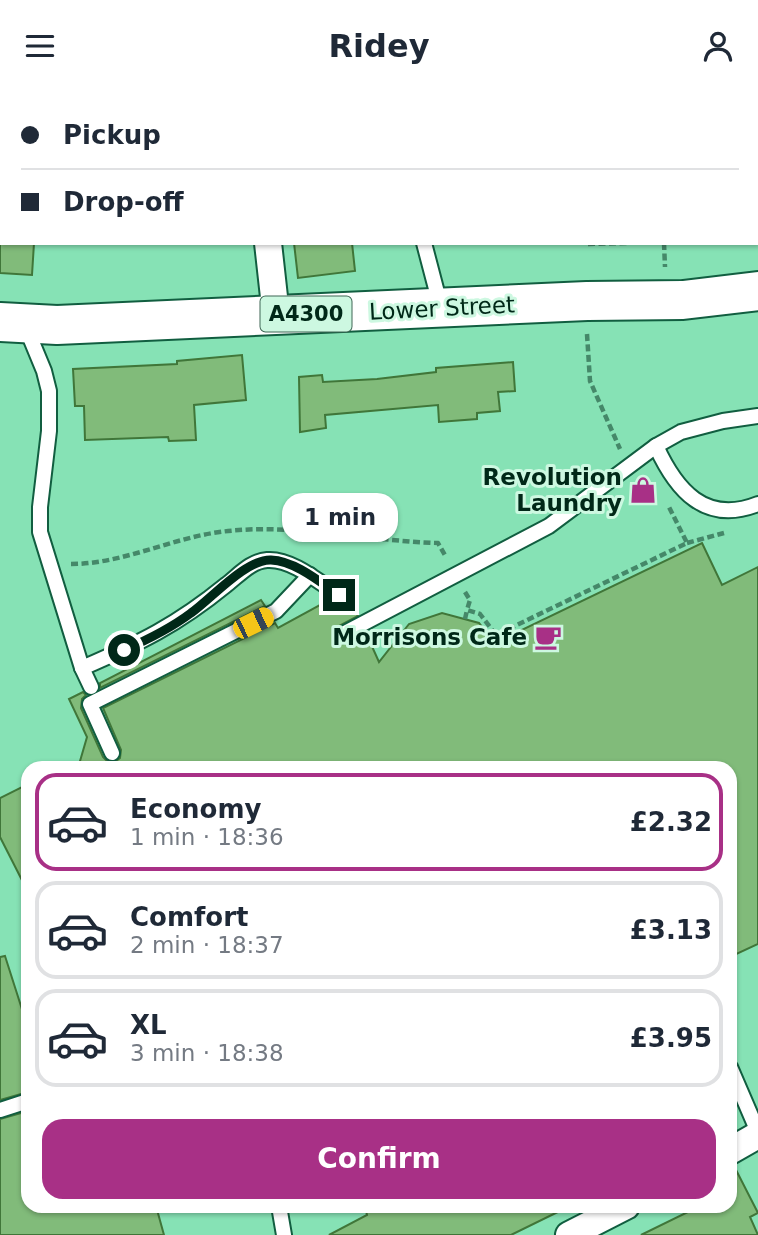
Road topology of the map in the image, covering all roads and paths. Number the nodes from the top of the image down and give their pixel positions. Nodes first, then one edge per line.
1 (268, 245) edge
2 (425, 245) edge
3 (664, 245) edge
4 (665, 267) dead end
5 (758, 291) edge
6 (441, 309) junction
7 (276, 315) junction
8 (12, 323) edge
9 (587, 329) dead end
10 (758, 416) edge
11 (656, 446) junction
12 (622, 453) dead end
13 (664, 497) dead end
14 (758, 504) edge
15 (310, 575) junction
16 (463, 587) dead end
17 (339, 595) dead end
18 (467, 610) junction
19 (465, 619) dead end
20 (343, 634) dead end
21 (82, 668) junction
22 (91, 687) dead end
23 (112, 753) dead end
24 (737, 1083) edge
25 (21, 1103) edge
26 (0, 1110) edge
27 (758, 1134) edge
28 (737, 1147) edge
29 (280, 1213) edge
30 (612, 1213) edge
31 (284, 1235) edge
32 (569, 1235) edge

1 - 7 street
2 - 6 lane
3 - 4 path
5 - 6 main road, Lower Street / A4300
6 - 7 main road, Lower Street / A4300
7 - 8 main road, Lower Street / A4300
8 - 21 lane
9 - 12 path
10 - 11 lane
11 - 14 lane
11 - 20 lane
13 - 18 path
15 - 17 lane
15 - 21 lane
15 - 23 lane
16 - 18 path
18 - 19 path
21 - 22 lane
24 - 27 lane
25 - 26 lane
27 - 28 street
29 - 31 lane
30 - 32 street

